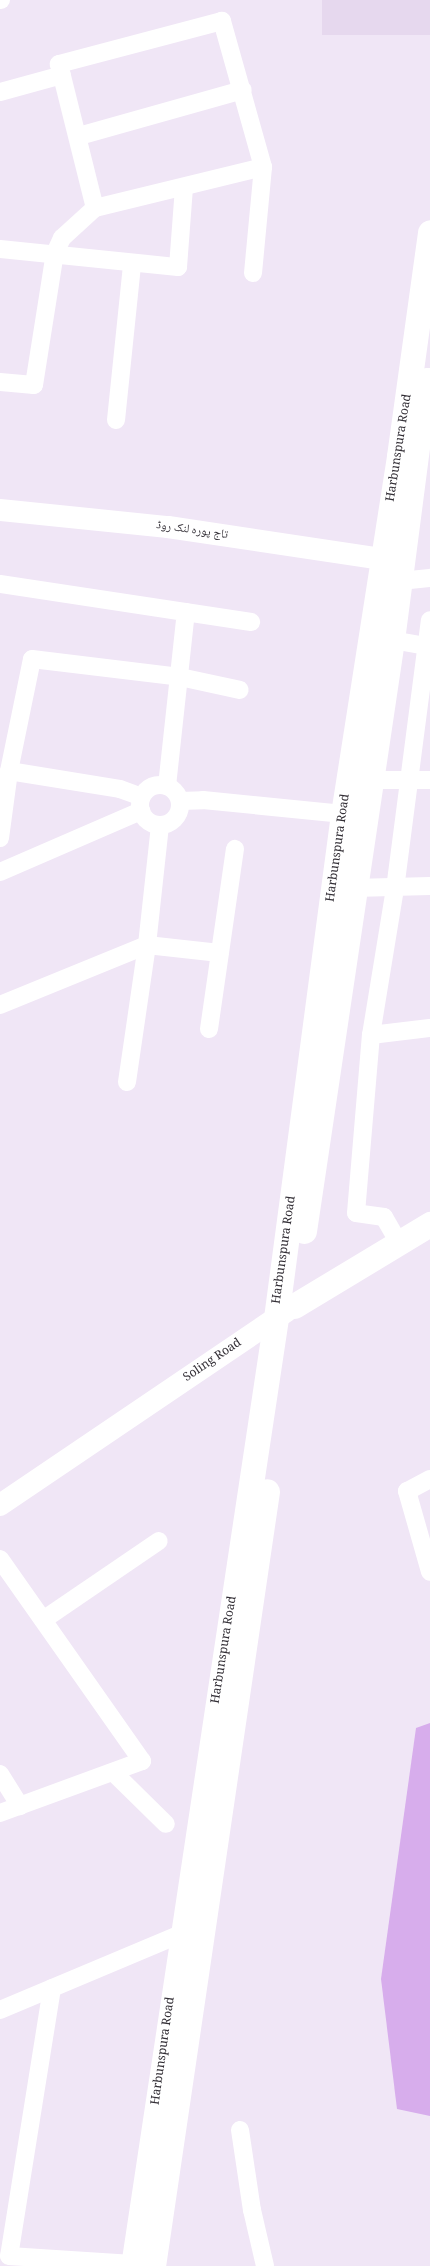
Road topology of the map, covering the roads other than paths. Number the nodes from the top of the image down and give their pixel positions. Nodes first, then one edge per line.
1 (62, 75) junction
2 (243, 90) junction
3 (0, 92) edge
4 (79, 136) junction
5 (263, 167) junction
6 (184, 188) junction
7 (95, 208) junction
8 (430, 232) edge
9 (0, 249) edge
10 (55, 253) junction
11 (132, 264) junction
12 (253, 273) dead end
13 (430, 350) edge
14 (428, 377) edge
15 (0, 382) edge
16 (116, 420) dead end
17 (415, 457) edge
18 (0, 510) edge
19 (383, 559) junction
20 (430, 578) edge
21 (400, 582) junction
22 (0, 584) edge
23 (186, 612) junction
24 (430, 620) edge
25 (251, 622) dead end
26 (392, 640) junction
27 (427, 646) junction
28 (180, 677) junction
29 (240, 690) dead end
30 (425, 693) edge
31 (9, 771) junction
32 (370, 780) junction
33 (430, 780) edge
34 (409, 781) junction
35 (167, 786) junction
36 (180, 801) junction
37 (142, 804) junction
38 (343, 814) junction
39 (160, 826) junction
40 (0, 838) edge
41 (235, 849) dead end
42 (1, 870) edge
43 (430, 886) edge
44 (354, 888) junction
45 (395, 888) junction
46 (147, 944) junction
47 (220, 954) junction
48 (0, 1006) edge
49 (430, 1028) edge
50 (209, 1029) dead end
51 (371, 1034) junction
52 (127, 1082) dead end
53 (430, 1224) edge
54 (399, 1243) junction
55 (285, 1312) junction
56 (430, 1479) edge
57 (0, 1505) edge
58 (159, 1541) dead end
59 (0, 1559) edge
60 (430, 1572) edge
61 (43, 1620) junction
62 (113, 1772) junction
63 (0, 1774) edge
64 (20, 1806) junction
65 (0, 1814) edge
66 (166, 1824) dead end
67 (181, 1934) junction
68 (52, 1988) junction
69 (0, 2010) edge
70 (240, 2130) dead end
71 (5, 2256) edge
72 (140, 2266) edge
73 (265, 2266) edge

1 - 2 street
1 - 3 street
1 - 4 street
2 - 4 street
2 - 5 street
4 - 7 street
5 - 6 street
5 - 12 street
6 - 7 street
6 - 11 street
7 - 10 street
8 - 17 main road, Harbunspura Road
9 - 10 street
10 - 11 street
10 - 15 street
11 - 16 street
13 - 14 main road, Harbunspura Road
14 - 17 main road, Harbunspura Road
17 - 19 main road, Harbunspura Road
17 - 21 main road, Harbunspura Road
18 - 19 street, تاج پورہ لنک روڈ
19 - 38 main road, Harbunspura Road
20 - 21 street
21 - 26 main road, Harbunspura Road
22 - 23 street
23 - 25 street
23 - 28 street
24 - 27 street
26 - 27 street
26 - 32 main road, Harbunspura Road
27 - 30 street
28 - 29 street
28 - 31 street
28 - 35 street
30 - 34 street
31 - 37 street
31 - 40 street
32 - 34 street
32 - 44 main road, Harbunspura Road
33 - 34 street
34 - 45 street
35 - 36 street
35 - 37 street
36 - 38 street
36 - 39 street
37 - 39 street
37 - 42 street
38 - 55 main road, Harbunspura Road
39 - 46 street
41 - 47 street
43 - 45 street
44 - 45 street
44 - 55 main road, Harbunspura Road
45 - 51 street
46 - 47 street
46 - 48 street
46 - 52 street
47 - 50 street
49 - 51 street
51 - 54 street
53 - 54 main road, Soling Road
54 - 55 main road, Soling Road
55 - 57 street, Soling Road
55 - 67 main road, Harbunspura Road
55 - 72 main road, Harbunspura Road
56 - 60 street
58 - 61 street
59 - 61 street
61 - 62 street
62 - 64 street
62 - 66 street
63 - 64 street
64 - 65 street
67 - 68 street
67 - 72 main road, Harbunspura Road
68 - 69 street
68 - 71 street
70 - 73 street
71 - 72 street

